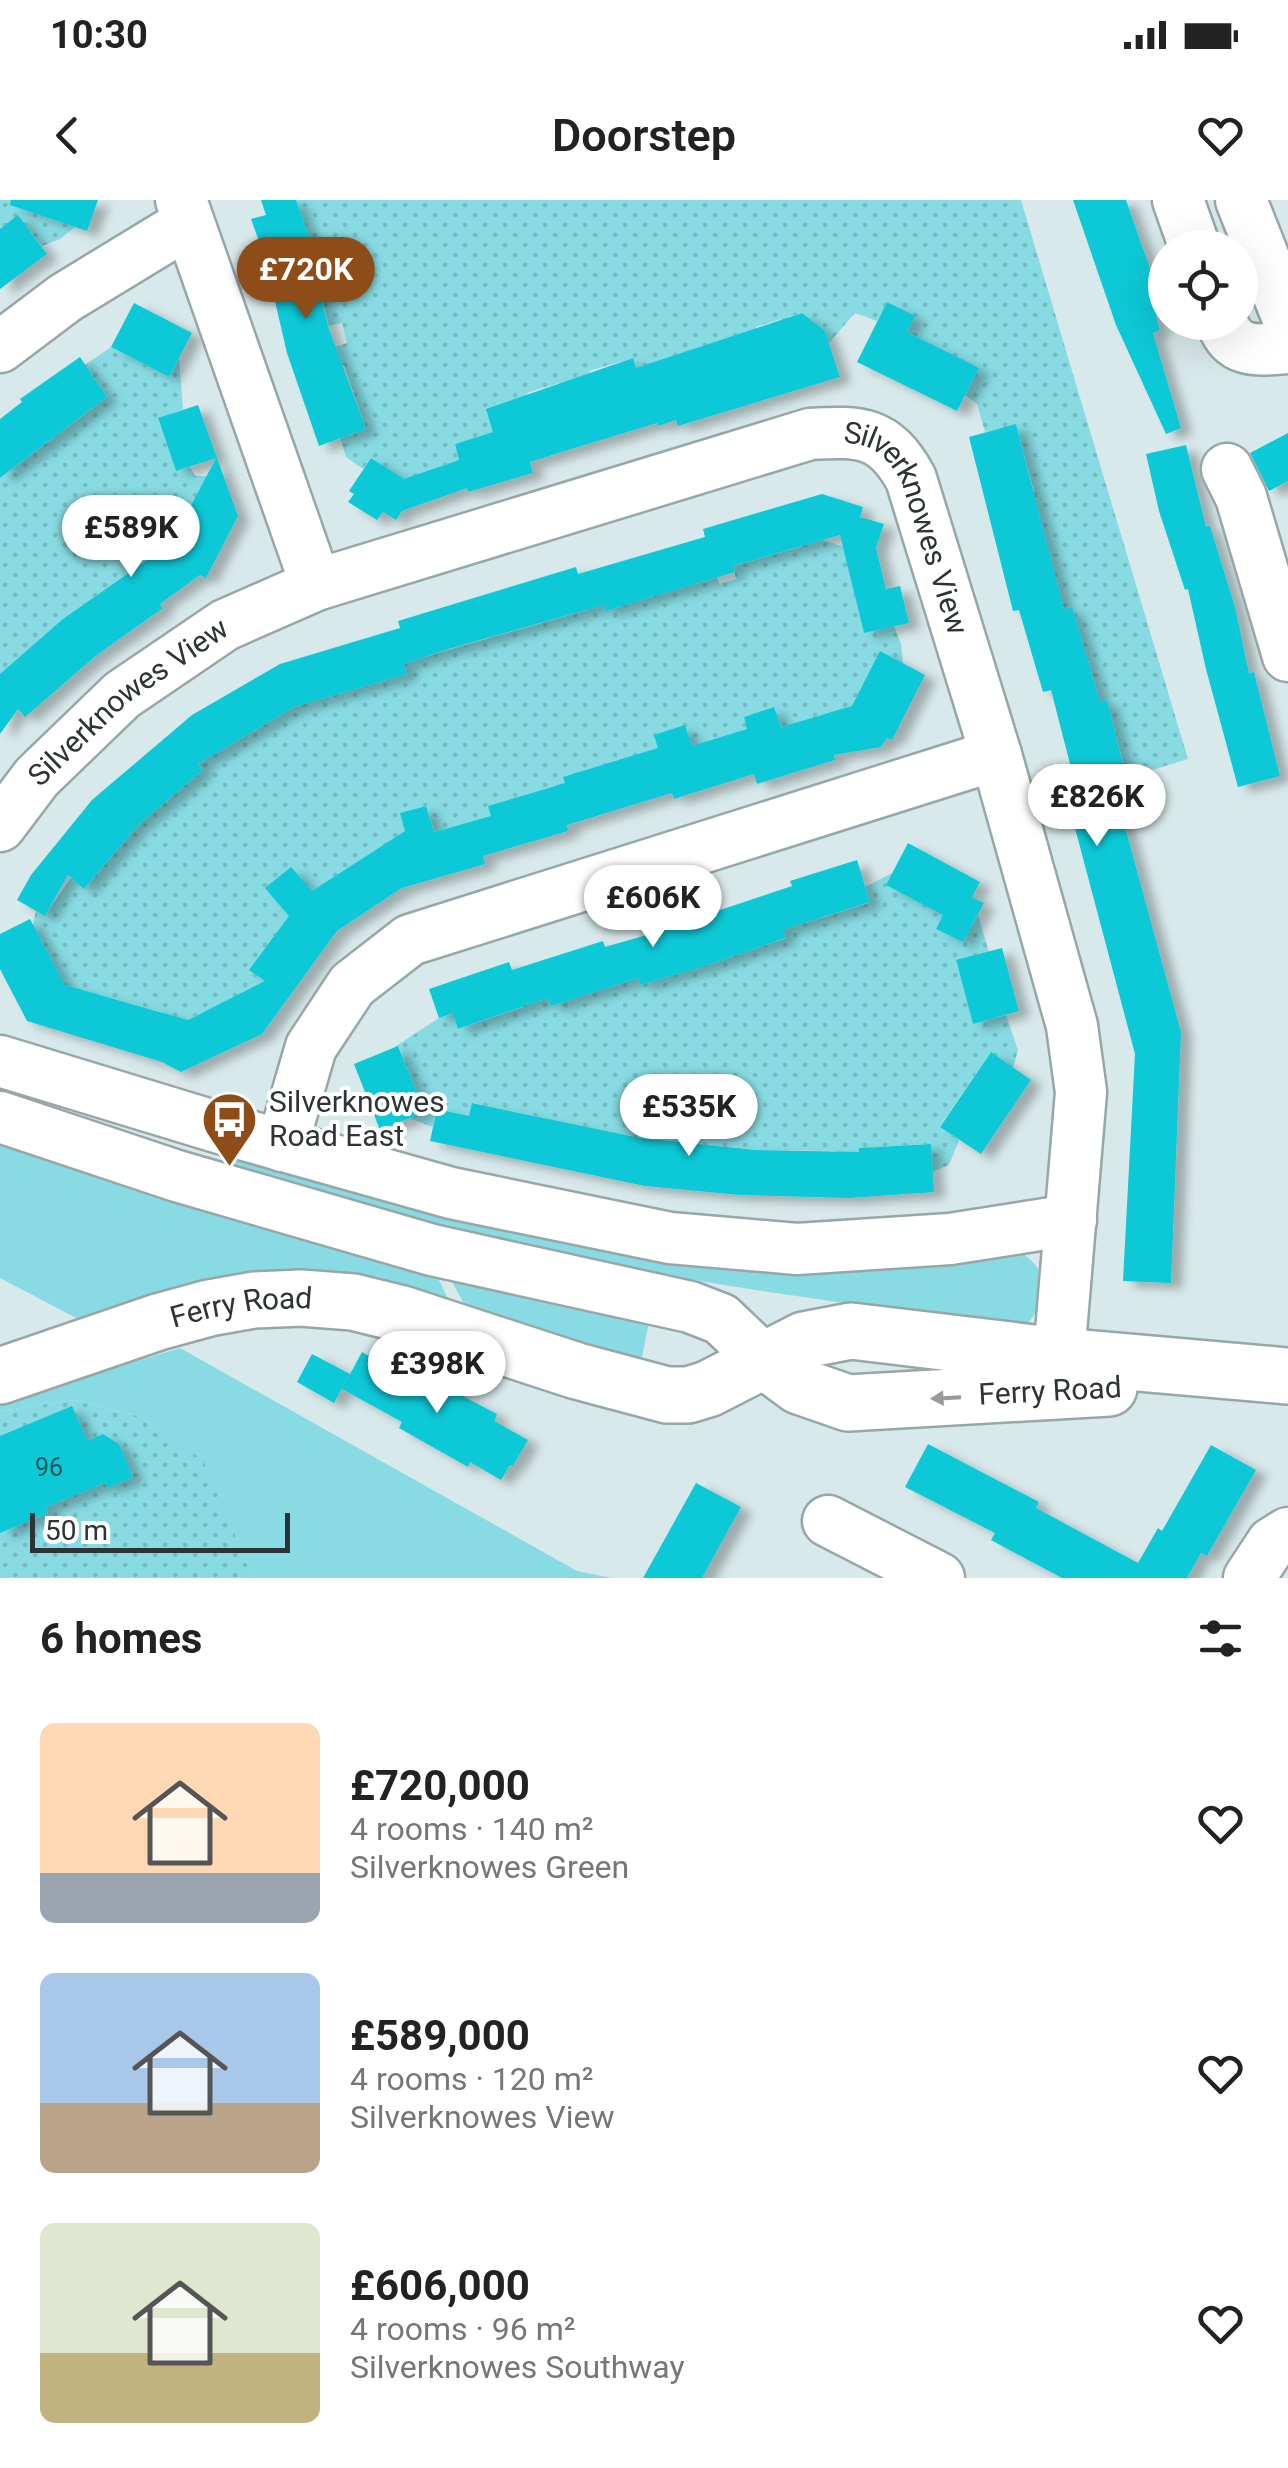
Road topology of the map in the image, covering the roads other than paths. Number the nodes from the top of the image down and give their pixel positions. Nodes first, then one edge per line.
1 (1178, 200) edge
2 (1241, 200) edge
3 (185, 212) edge
4 (1189, 230) edge
5 (1282, 293) edge
6 (1232, 340) edge
7 (0, 347) edge
8 (1288, 348) edge
9 (1225, 495) dead end
10 (1274, 553) edge
11 (316, 585) junction
12 (1288, 656) edge
13 (996, 755) junction
14 (0, 826) edge
15 (0, 1060) edge
16 (0, 1117) edge
17 (282, 1146) junction
18 (1072, 1220) junction
19 (764, 1360) junction
20 (1059, 1374) junction
21 (3, 1375) edge
22 (1288, 1377) edge
23 (828, 1521) dead end
24 (1288, 1533) edge
25 (939, 1578) edge
26 (1249, 1578) edge

1 - 4 street
2 - 5 street
3 - 7 street
3 - 11 street
6 - 8 street
9 - 10 street
10 - 12 street
11 - 13 street, Silverknowes View
11 - 14 street, Silverknowes View
13 - 17 street
13 - 18 street, Silverknowes View
15 - 17 street
16 - 19 street
17 - 18 street
18 - 20 street, Silverknowes View
19 - 20 main road, Ferry Road
19 - 21 main road, Ferry Road
20 - 22 main road, Ferry Road
23 - 25 street
24 - 26 street

